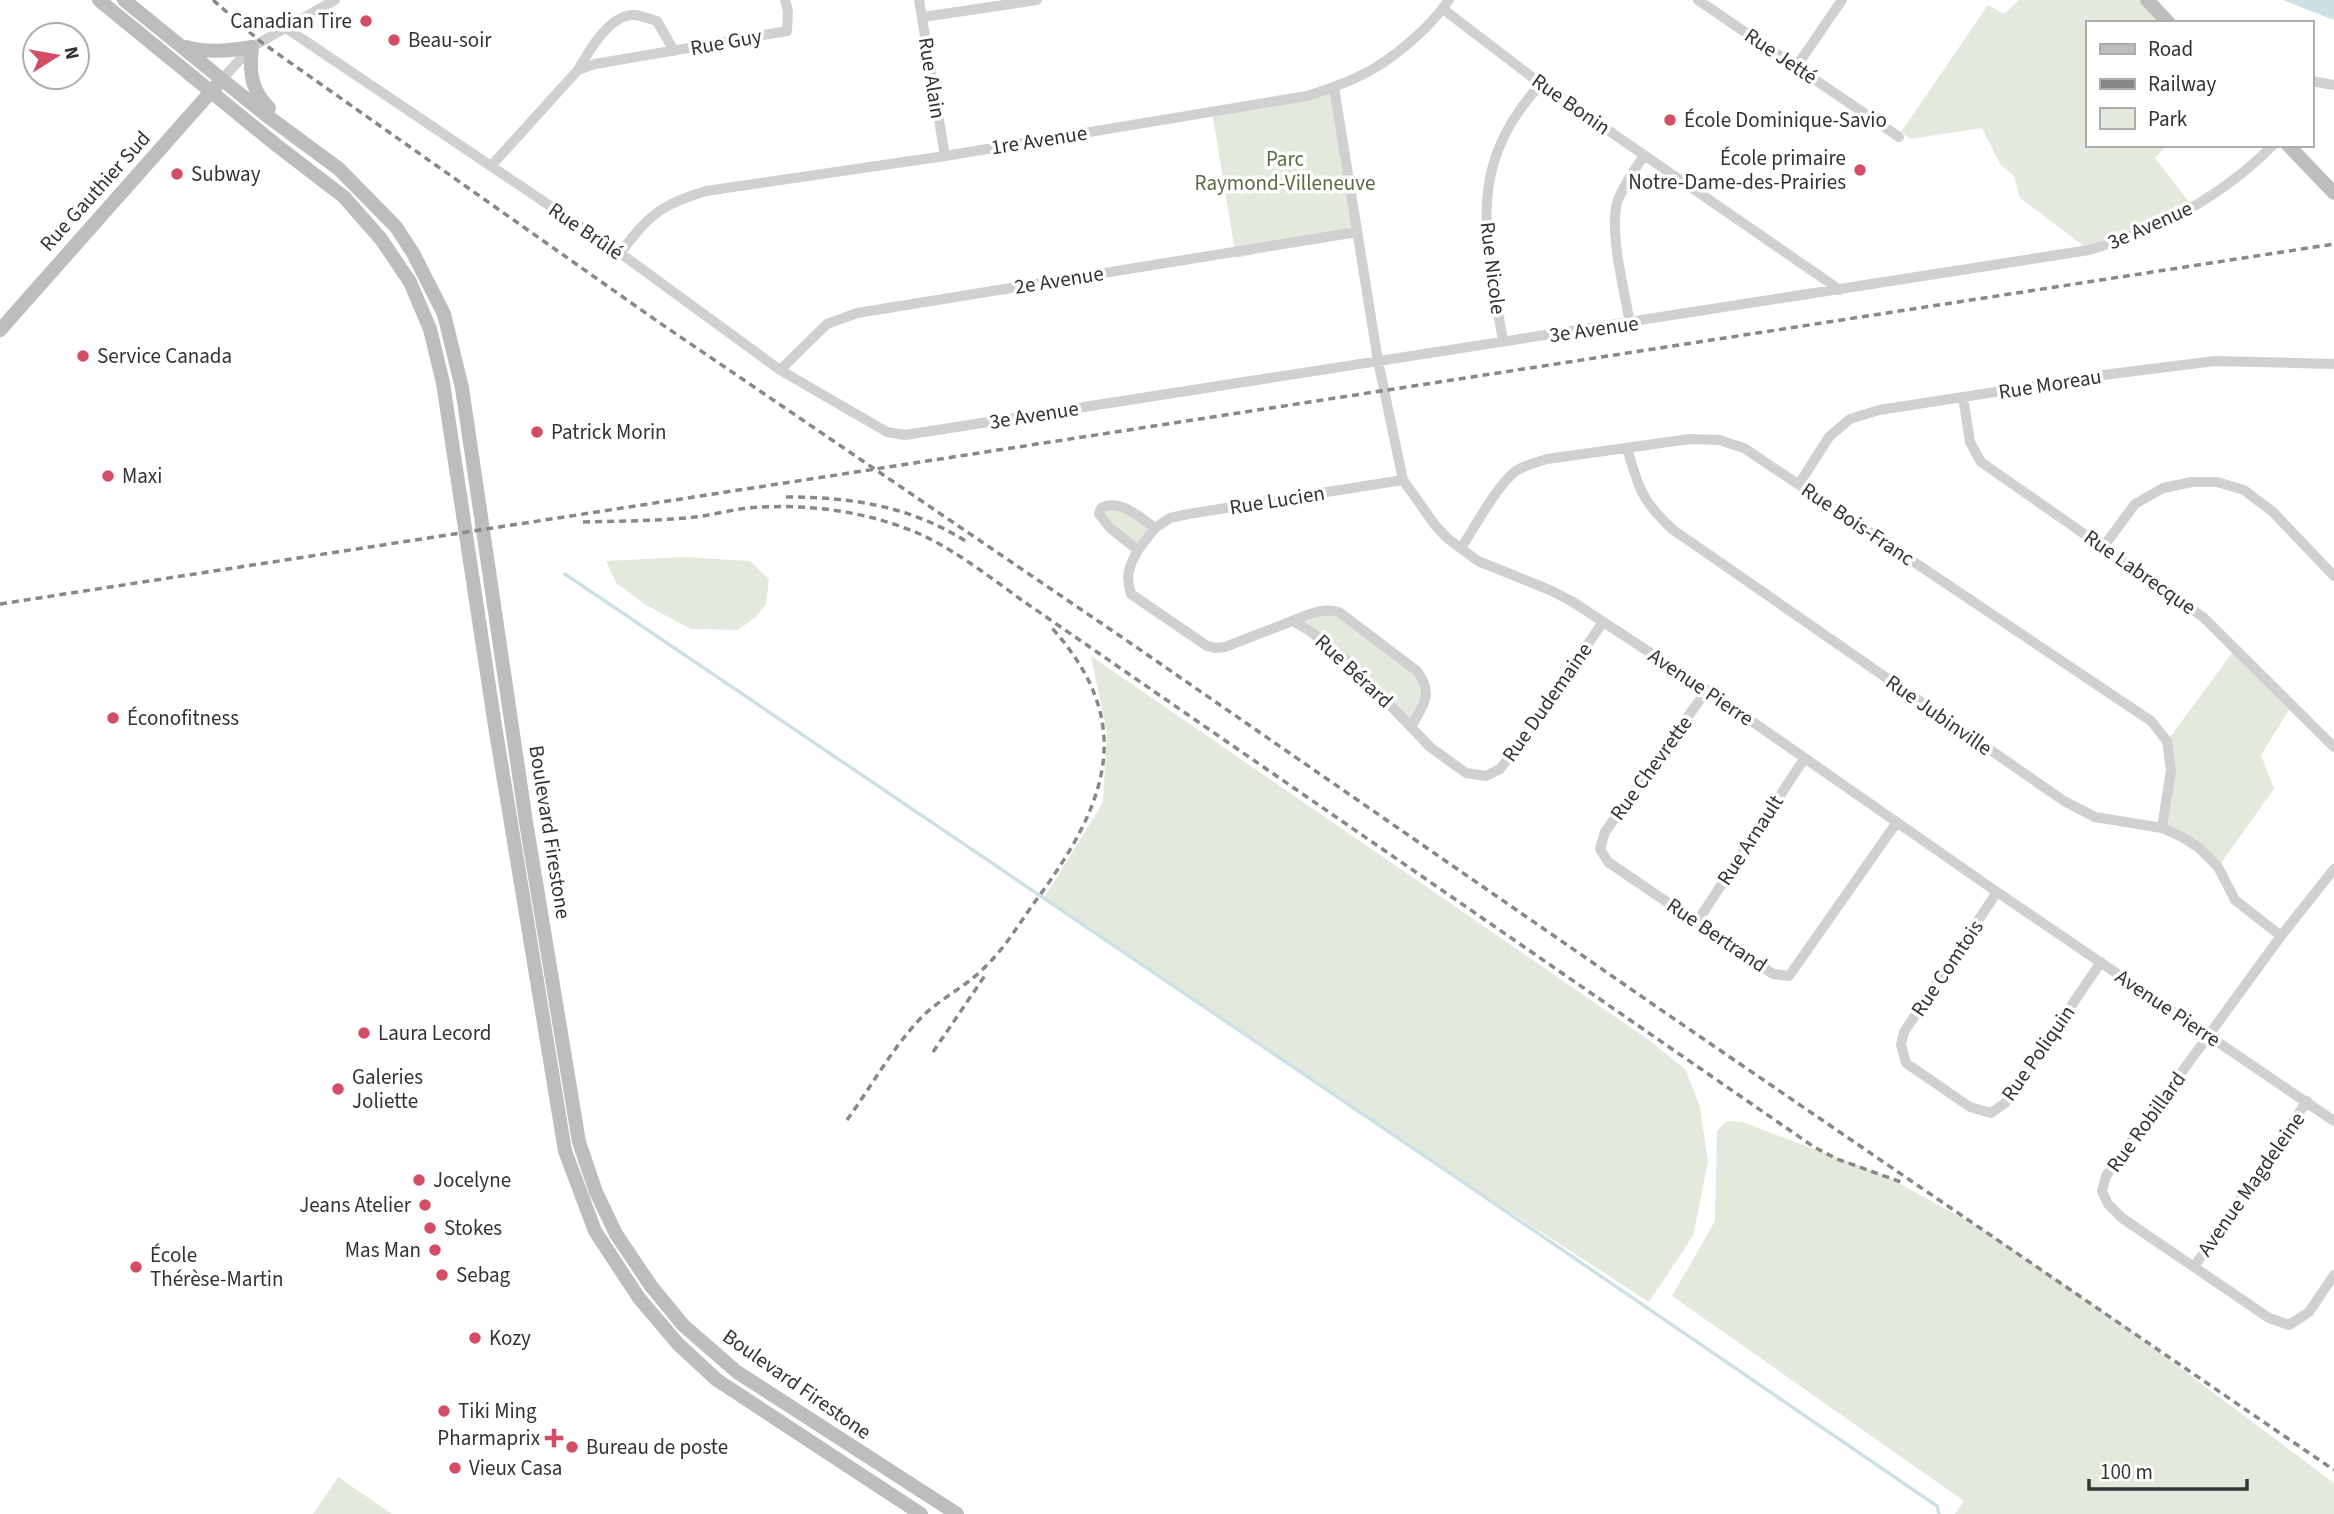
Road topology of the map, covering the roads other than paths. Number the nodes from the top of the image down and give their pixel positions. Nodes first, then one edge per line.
1 (99, 0) edge
2 (124, 0) edge
3 (335, 0) edge
4 (785, 0) edge
5 (919, 0) edge
6 (1037, 0) edge
7 (1698, 0) edge
8 (1842, 0) edge
9 (2147, 0) edge
10 (1446, 5) edge
11 (923, 17) junction
12 (2167, 21) edge
13 (286, 28) junction
14 (179, 45) junction
15 (252, 47) junction
16 (674, 51) junction
17 (1796, 67) junction
18 (578, 70) junction
19 (222, 79) junction
20 (2313, 81) edge
21 (1541, 84) junction
22 (2334, 85) edge
23 (1334, 87) junction
24 (211, 92) junction
25 (1899, 137) dead end
26 (308, 146) junction
27 (2271, 147) edge
28 (2290, 147) edge
29 (1644, 155) junction
30 (945, 156) junction
31 (491, 166) junction
32 (2334, 193) edge
33 (1357, 232) junction
34 (620, 253) junction
35 (1840, 290) junction
36 (1630, 324) junction
37 (0, 330) edge
38 (1503, 341) junction
39 (1378, 361) junction
40 (2334, 364) edge
41 (780, 370) junction
42 (1963, 397) junction
43 (887, 432) joint
44 (1627, 448) junction
45 (1403, 480) junction
46 (1799, 484) junction
47 (1155, 528) junction
48 (2104, 546) junction
49 (1461, 548) junction
50 (1138, 550) junction
51 (2334, 576) edge
52 (1292, 621) junction
53 (1603, 622) junction
54 (1707, 690) junction
55 (1411, 727) junction
56 (2334, 747) edge
57 (1804, 759) junction
58 (1486, 776) joint
59 (1897, 822) junction
60 (2162, 828) junction
61 (1600, 849) joint
62 (2334, 869) edge
63 (1997, 892) junction
64 (1697, 922) junction
65 (2281, 936) junction
66 (2101, 962) junction
67 (2208, 1036) junction
68 (1901, 1045) joint
69 (2307, 1101) junction
70 (2334, 1121) edge
71 (2194, 1267) junction
72 (2334, 1275) edge
73 (921, 1514) edge
74 (957, 1514) edge

1 - 24 main road, Boulevard Firestone
2 - 14 main road, Boulevard Firestone
3 - 13 street
4 - 16 street, Rue Guy
5 - 11 street, Rue Alain
6 - 11 street
7 - 17 street, Rue Jetté
8 - 17 street
9 - 12 main road
10 - 21 street, Rue Bonin
10 - 23 street, 1re Avenue
11 - 30 street, Rue Alain
13 - 15 street
13 - 31 street, Rue Brûlé
14 - 15 main road
14 - 19 main road, Boulevard Firestone
15 - 19 street
15 - 26 main road
16 - 18 street, Rue Guy
16 - 18 street, Rue Guy
17 - 25 street, Rue Jetté
18 - 31 street, Rue Guy
19 - 24 main road, Rue Gauthier Sud
19 - 26 main road, Boulevard Firestone
20 - 22 street
21 - 29 street, Rue Bonin
21 - 38 street, Rue Nicole
23 - 30 street, 1re Avenue
23 - 33 street, Avenue Pierre
24 - 37 main road, Rue Gauthier Sud
24 - 73 main road, Boulevard Firestone
26 - 74 main road, Boulevard Firestone
27 - 35 street, 3e Avenue
28 - 32 main road
29 - 35 street, Rue Bonin
29 - 36 street
30 - 34 street, 1re Avenue
31 - 34 street, Rue Brûlé
33 - 39 street, Avenue Pierre
33 - 41 street, 2e Avenue
34 - 41 street, Rue Brûlé
35 - 36 street, 3e Avenue
36 - 38 street, 3e Avenue
38 - 39 street, 3e Avenue
39 - 43 street, 3e Avenue
39 - 45 street, Avenue Pierre
40 - 42 street, Rue Moreau
41 - 43 street, Rue Brûlé
42 - 46 street, Rue Moreau
42 - 48 street, Rue Labrecque
44 - 46 street, Rue Bois-Franc
44 - 49 street, Rue Bois-Franc
44 - 60 street, Rue Jubinville
45 - 47 street, Rue Lucien
45 - 49 street, Avenue Pierre
46 - 60 street, Rue Bois-Franc
47 - 50 street, Rue Lucien
47 - 50 street
48 - 51 street
48 - 56 street, Rue Labrecque
49 - 53 street, Avenue Pierre
50 - 52 street, Rue Bérard
52 - 55 street, Rue Bérard
52 - 55 street, Rue Bérard
53 - 54 street, Avenue Pierre
53 - 58 street, Rue Dudemaine
54 - 57 street, Avenue Pierre
54 - 61 street, Rue Chevrette
55 - 58 street, Rue Bérard
57 - 59 street, Avenue Pierre
57 - 64 street, Rue Arnault
59 - 63 street, Avenue Pierre
59 - 64 street, Rue Bertrand
60 - 65 street, Rue Jubinville
61 - 64 street, Rue Bertrand
62 - 65 street, Rue Robillard
63 - 66 street, Avenue Pierre
63 - 68 street, Rue Comtois
65 - 67 street, Rue Robillard
66 - 67 street, Avenue Pierre
66 - 68 street, Rue Poliquin
67 - 69 street, Avenue Pierre
67 - 71 street, Rue Robillard
69 - 70 street, Avenue Pierre
69 - 71 street, Avenue Magdeleine
71 - 72 street, Rue Robillard

